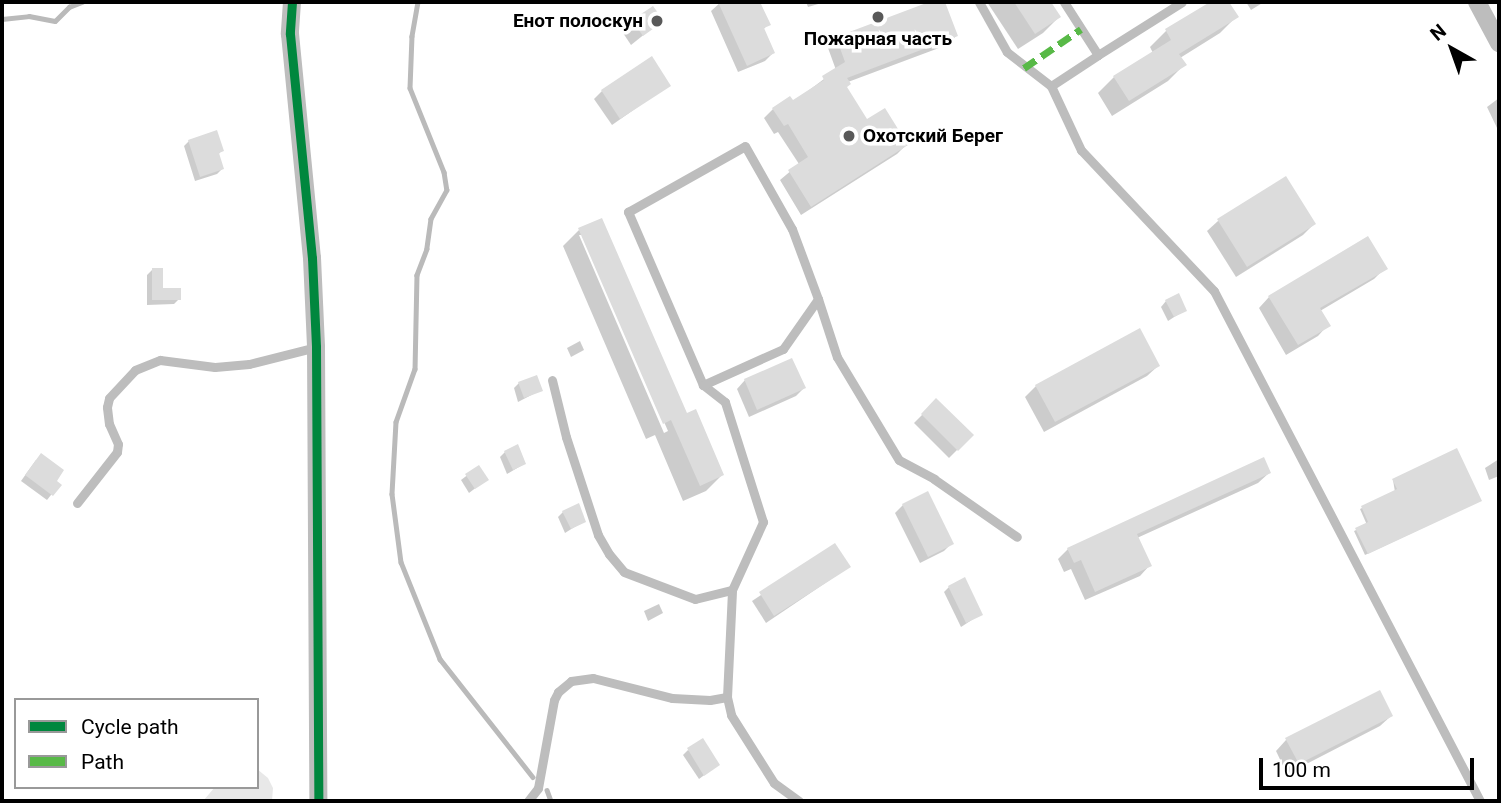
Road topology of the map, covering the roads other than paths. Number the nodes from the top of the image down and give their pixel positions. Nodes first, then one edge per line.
1 (292, 2) edge
2 (979, 2) edge
3 (1064, 2) edge
4 (1477, 2) edge
5 (1176, 4) edge
6 (1499, 43) edge
7 (1098, 55) junction
8 (1051, 86) junction
9 (818, 299) junction
10 (316, 347) junction
11 (552, 380) dead end
12 (704, 385) junction
13 (77, 503) dead end
14 (1017, 537) dead end
15 (732, 590) junction
16 (727, 697) junction
17 (318, 801) edge
18 (528, 801) edge
19 (799, 801) edge
20 (1480, 801) edge

1 - 10 street
2 - 8 lane
3 - 7 lane
4 - 6 street
5 - 7 lane
7 - 8 lane
8 - 20 lane
9 - 12 lane
9 - 12 lane
9 - 14 lane
10 - 13 lane
10 - 17 street
11 - 15 lane
12 - 15 lane
15 - 16 lane
16 - 18 lane
16 - 19 lane

